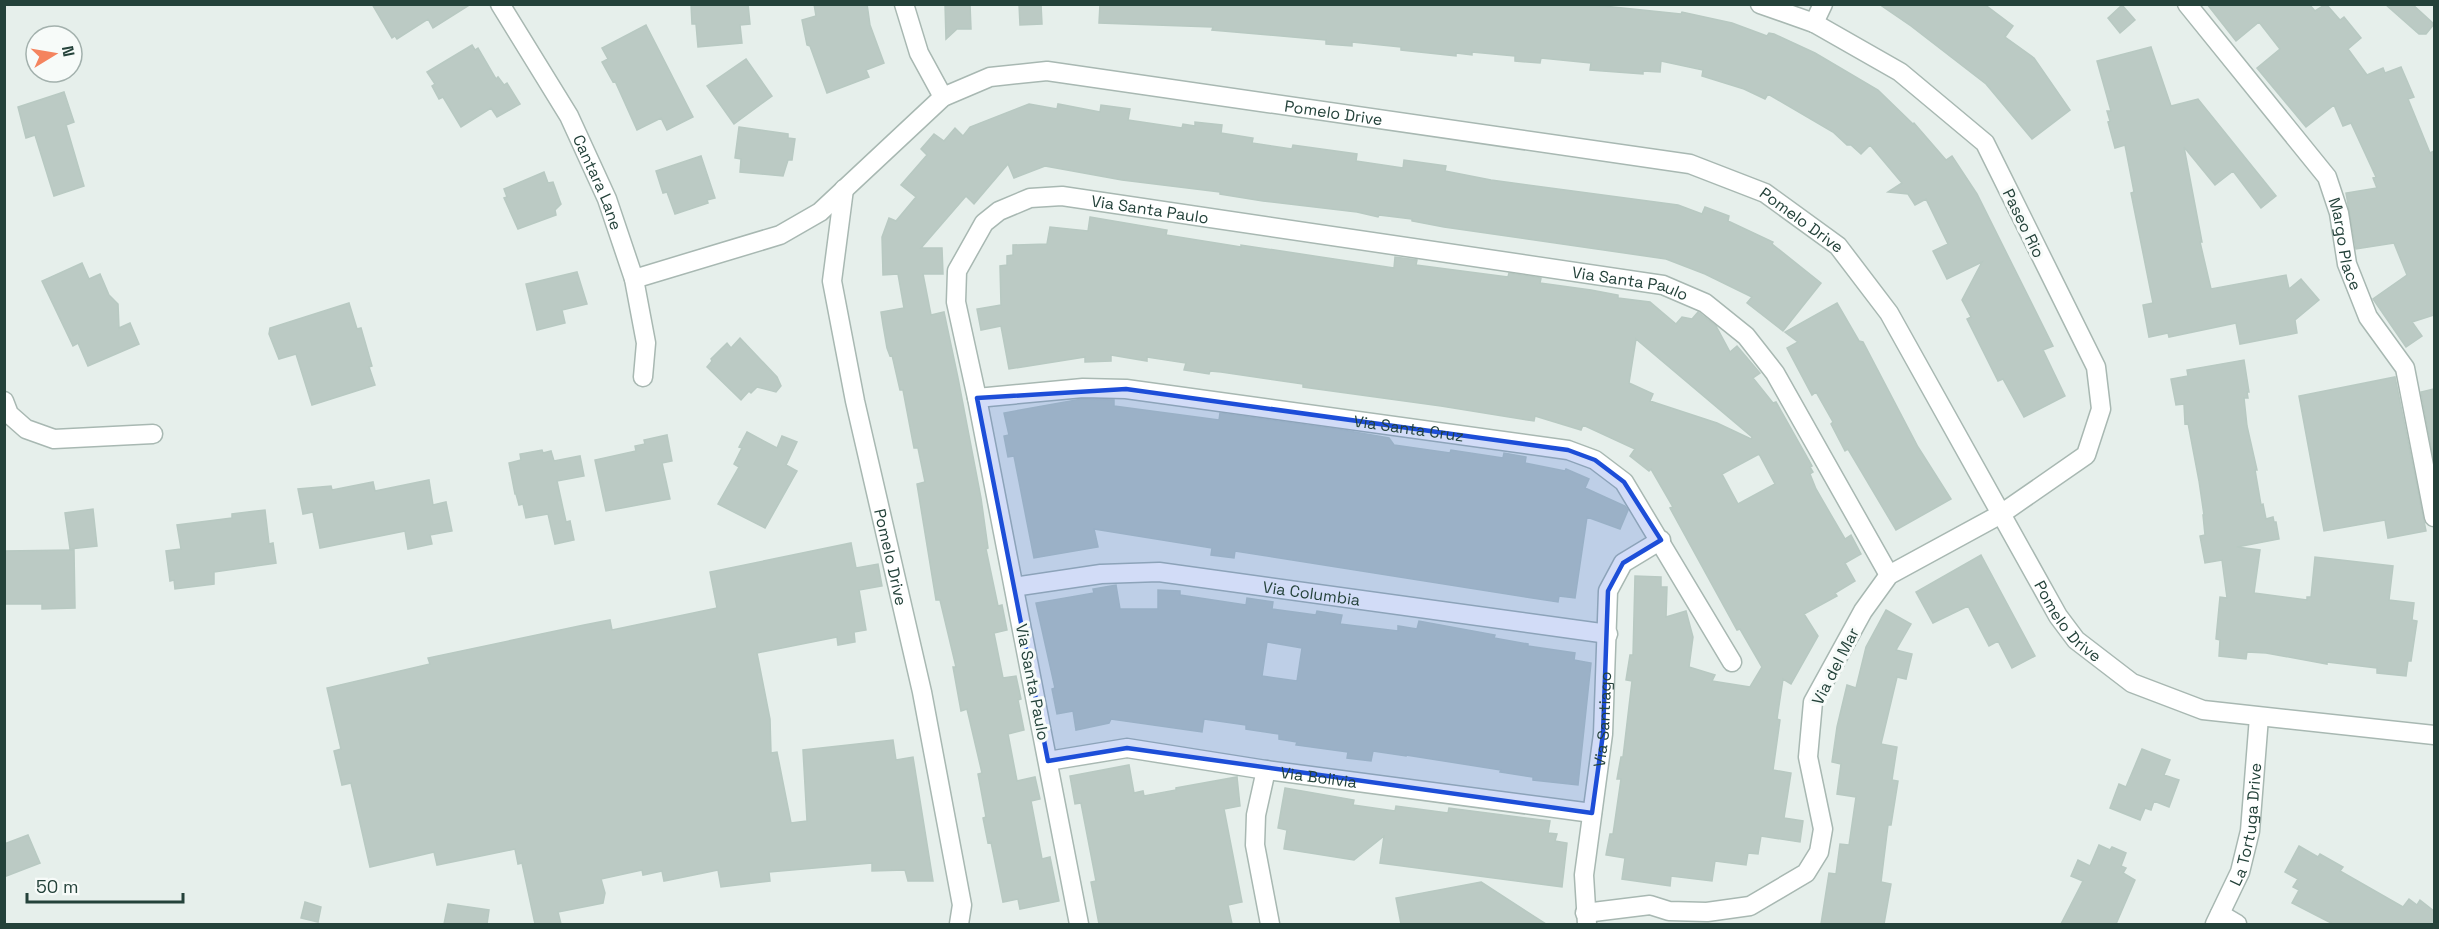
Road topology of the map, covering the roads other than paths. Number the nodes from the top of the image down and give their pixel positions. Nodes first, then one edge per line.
1 (500, 4) edge
2 (904, 4) edge
3 (1760, 4) edge
4 (1823, 4) edge
5 (2187, 4) edge
6 (1814, 23) junction
7 (943, 97) junction
8 (844, 189) junction
9 (634, 279) junction
10 (643, 377) dead end
11 (977, 398) junction
12 (4, 401) edge
13 (153, 434) dead end
14 (2001, 514) junction
15 (2434, 518) edge
16 (1661, 540) junction
17 (1889, 575) junction
18 (1014, 587) junction
19 (1608, 634) junction
20 (1732, 662) dead end
21 (2259, 717) junction
22 (2434, 735) edge
23 (1048, 760) junction
24 (1266, 770) junction
25 (1592, 813) junction
26 (1586, 919) edge
27 (2217, 919) edge
28 (959, 924) edge
29 (1079, 924) edge
30 (1270, 924) edge
31 (2237, 924) edge

1 - 9 street, Cantara Lane
2 - 7 street
3 - 6 street, Paseo Rio
4 - 6 street
5 - 15 street, Margo Place
6 - 14 street, Paseo Rio
7 - 8 street, Pomelo Drive
7 - 14 street, Pomelo Drive
8 - 9 street
8 - 28 street, Pomelo Drive
9 - 10 street, Cantara Lane
11 - 16 street, Via Santa Cruz
11 - 17 street, Via Santa Paulo
11 - 18 street, Via Santa Paulo
12 - 13 street
14 - 17 street, Via del Mar
14 - 21 street, Pomelo Drive
16 - 19 street, Via Santiago
16 - 20 street, Via Santa Cruz
17 - 26 street, Via del Mar
18 - 19 street, Via Columbia
18 - 23 street, Via Santa Paulo
19 - 25 street, Via Santiago
21 - 22 street, Pomelo Drive
21 - 27 street, La Tortuga Drive
23 - 24 street, Via Bolivia
23 - 29 street, Via Santa Paulo
24 - 25 street, Via Bolivia
24 - 30 street
25 - 26 street, Via Santiago
27 - 31 street

